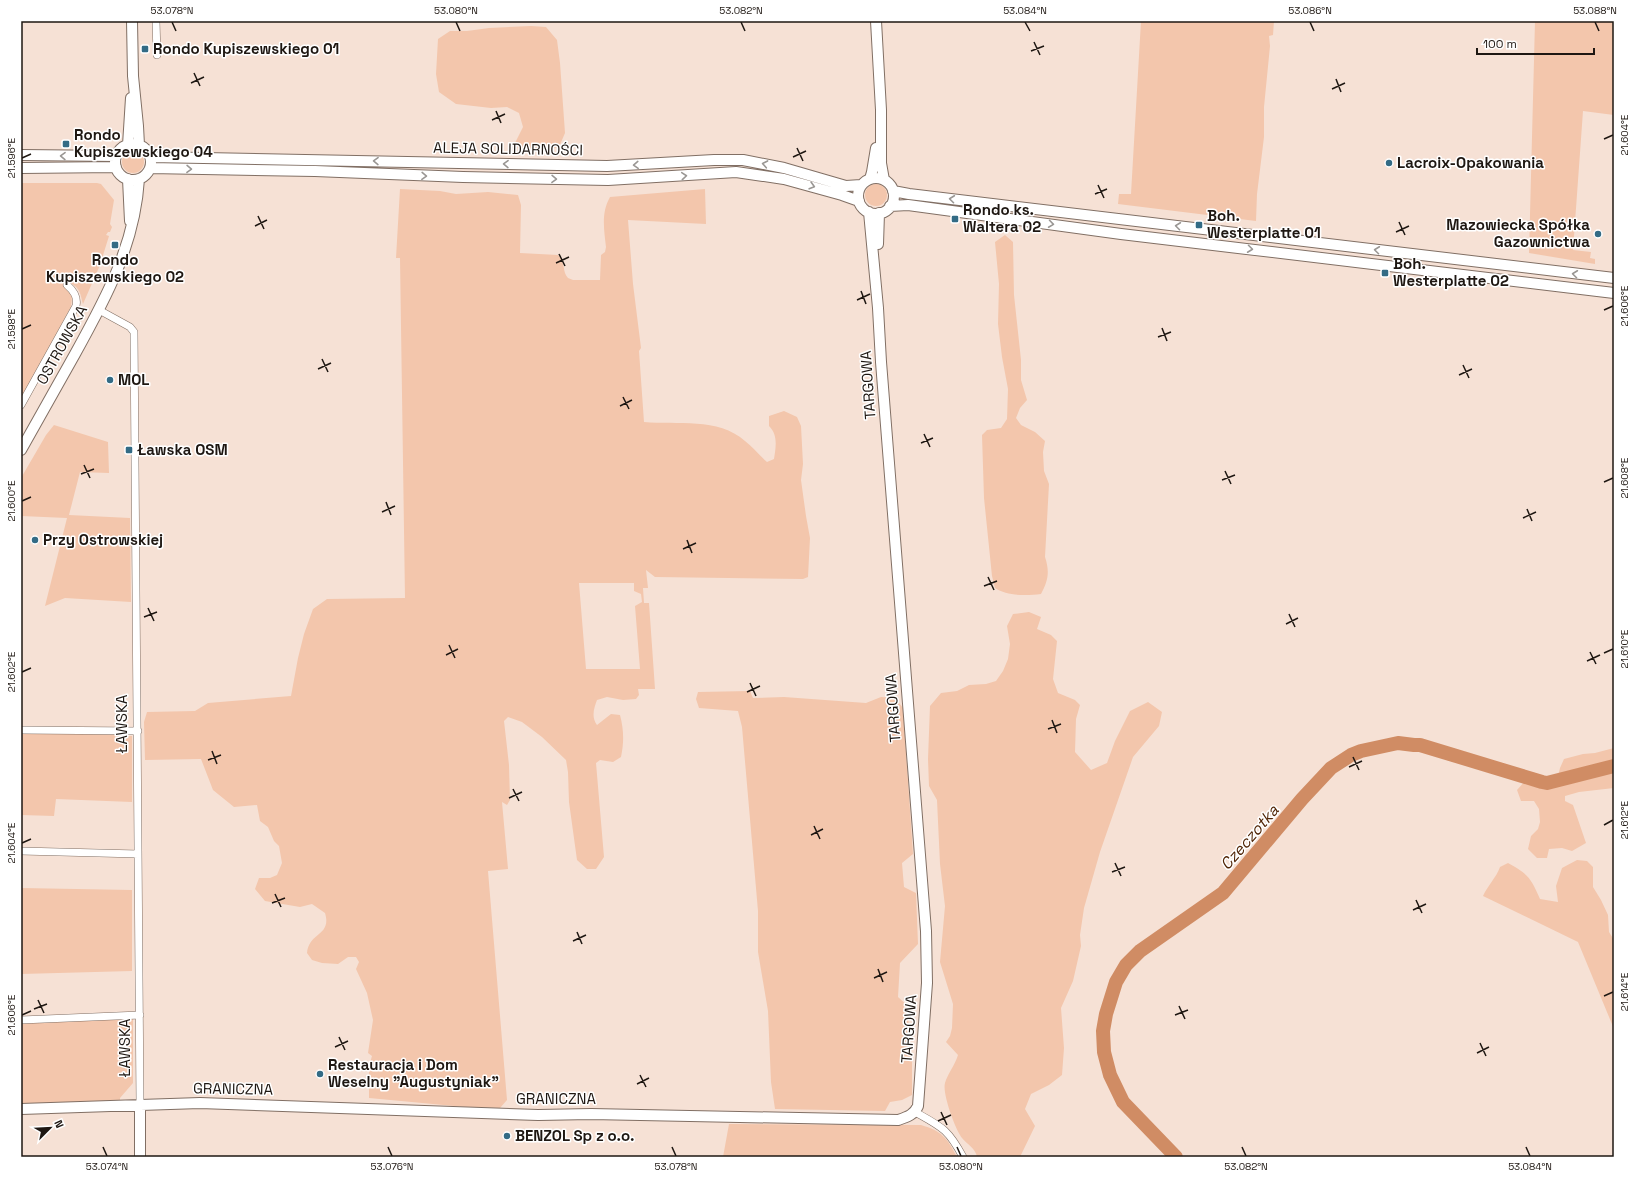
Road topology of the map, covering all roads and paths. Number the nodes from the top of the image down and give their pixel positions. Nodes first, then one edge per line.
1 (132, 21) edge
2 (156, 21) edge
3 (876, 21) edge
4 (157, 55) dead end
5 (133, 76) junction
6 (881, 110) junction
7 (128, 145) junction
8 (139, 145) junction
9 (21, 155) edge
10 (116, 156) junction
11 (151, 157) junction
12 (116, 167) junction
13 (21, 168) edge
14 (150, 168) junction
15 (128, 179) junction
16 (140, 179) junction
17 (870, 179) junction
18 (884, 180) junction
19 (861, 185) junction
20 (893, 191) junction
21 (858, 201) junction
22 (890, 206) junction
23 (874, 213) junction
24 (131, 229) junction
25 (1614, 278) edge
26 (67, 285) dead end
27 (1614, 293) edge
28 (99, 310) junction
29 (21, 405) edge
30 (21, 450) edge
31 (21, 730) edge
32 (138, 731) junction
33 (21, 851) edge
34 (138, 854) junction
35 (140, 1015) junction
36 (21, 1020) edge
37 (140, 1104) junction
38 (21, 1109) edge
39 (917, 1109) junction
40 (140, 1157) edge
41 (963, 1157) edge

1 - 5 main road
2 - 4 street
3 - 6 main road
5 - 7 main road
5 - 8 main road
6 - 17 main road
6 - 18 main road
7 - 8 main road
7 - 10 main road
8 - 11 main road
10 -> 9 main road
10 - 12 main road
11 - 14 main road
19 -> 11 main road, ALEJA SOLIDARNOŚCI
12 - 13 main road
12 - 15 main road
14 - 16 main road
14 -> 21 main road, ALEJA SOLIDARNOŚCI
15 - 16 main road
15 - 24 main road, OSTROWSKA
16 - 24 main road, OSTROWSKA
17 - 18 main road
17 - 19 main road
18 - 20 main road
19 - 21 main road
20 - 22 main road
25 -> 20 main road
21 - 23 main road
22 - 23 main road
22 -> 27 main road
23 - 39 main road, TARGOWA
24 - 28 main road, OSTROWSKA
26 - 29 street, OSTROWSKA
28 - 30 main road, OSTROWSKA
28 - 32 street, ŁAWSKA
31 - 32 street
32 - 34 street, ŁAWSKA
33 - 34 street
34 - 35 street, ŁAWSKA
35 - 36 street
35 - 37 street, ŁAWSKA
37 - 38 main road, GRANICZNA
37 - 39 main road, GRANICZNA
37 - 40 main road, ŁAWSKA
39 - 41 street

